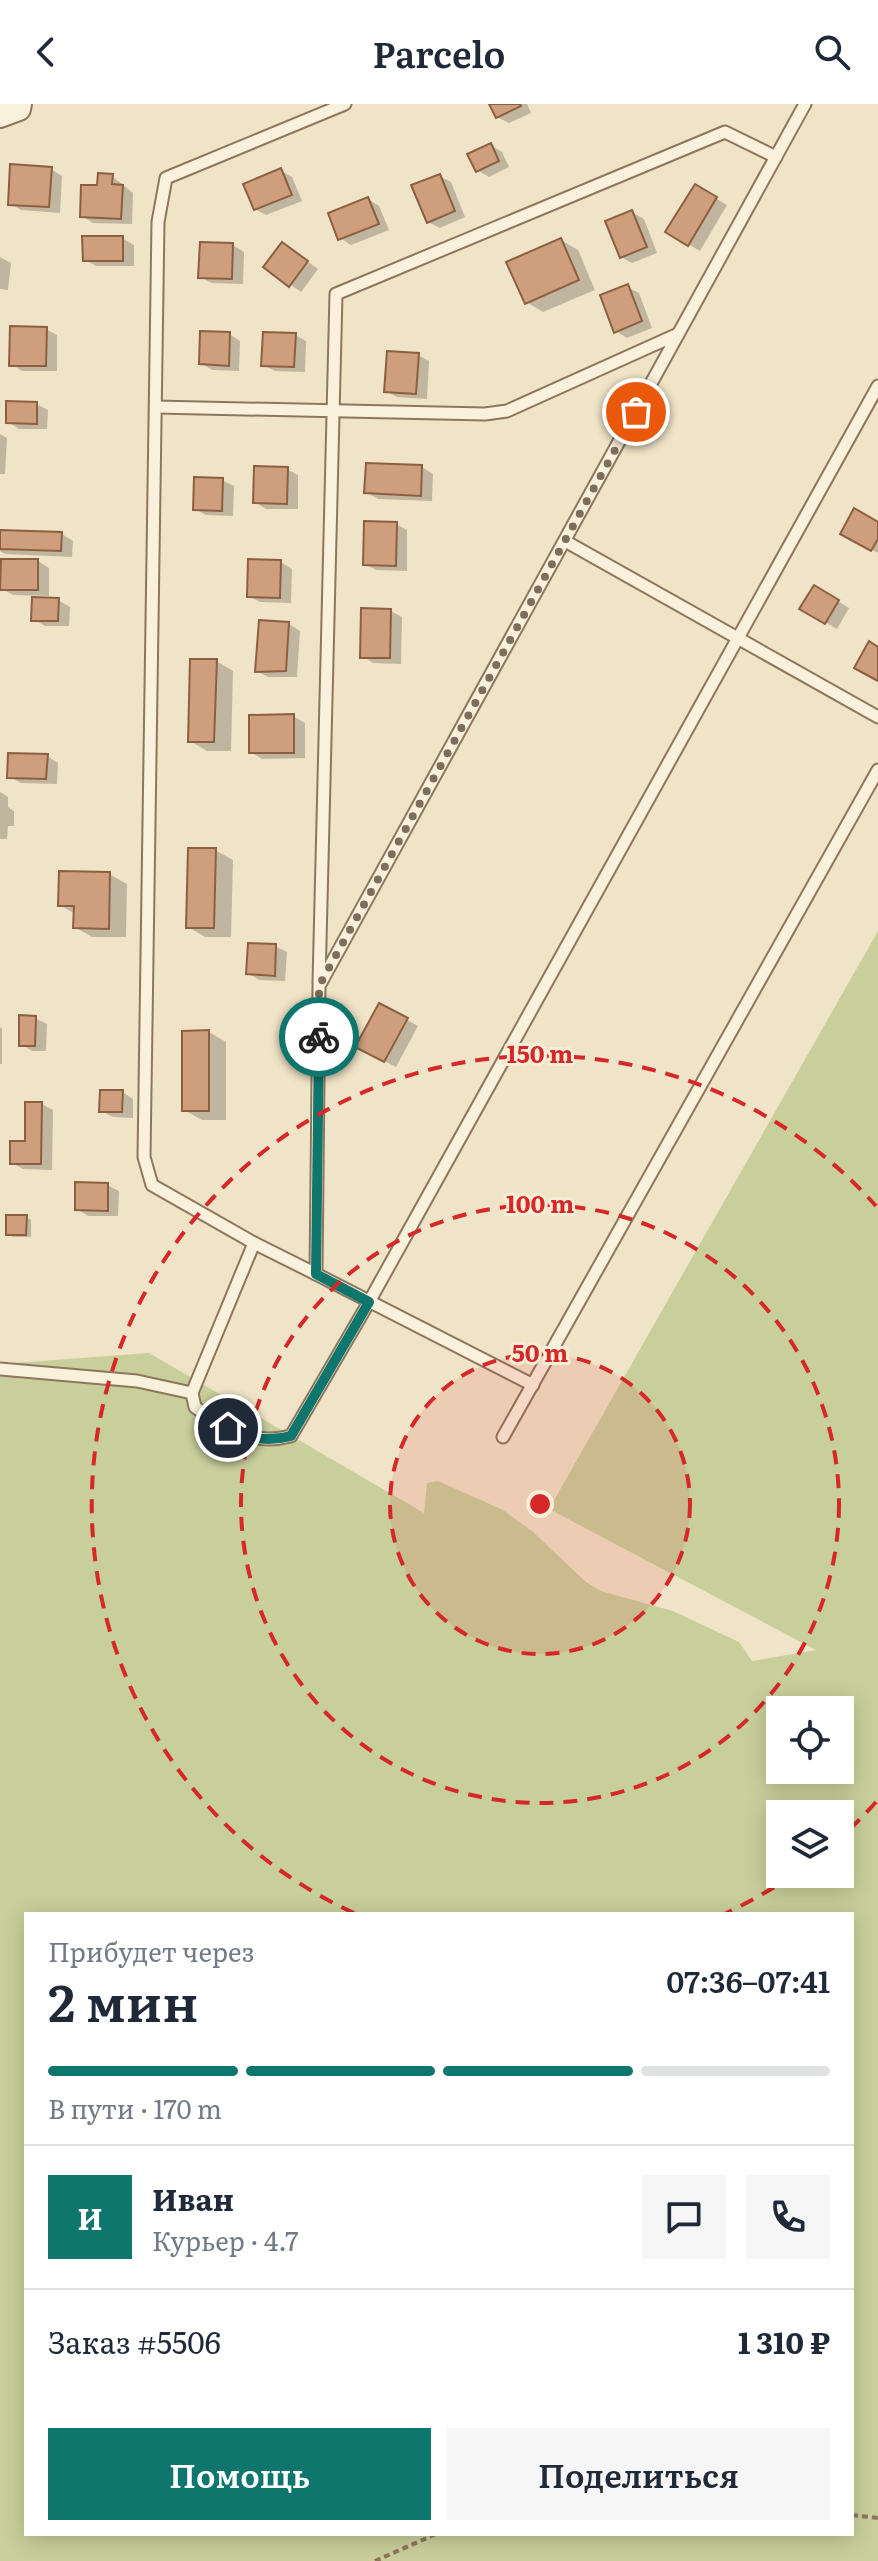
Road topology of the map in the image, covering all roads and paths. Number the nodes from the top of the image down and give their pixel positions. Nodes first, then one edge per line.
1 (20, 104) edge
2 (345, 104) edge
3 (805, 104) edge
4 (0, 116) edge
5 (776, 157) junction
6 (678, 334) junction
7 (878, 386) edge
8 (156, 407) junction
9 (333, 413) junction
10 (565, 541) junction
11 (737, 639) junction
12 (878, 717) edge
13 (878, 770) edge
14 (319, 986) junction
15 (254, 1243) junction
16 (316, 1274) junction
17 (369, 1302) junction
18 (0, 1369) edge
19 (533, 1385) junction
20 (192, 1393) junction
21 (503, 1437) dead end
22 (854, 2515) edge
23 (878, 2518) edge
24 (431, 2536) edge
25 (375, 2561) edge

1 - 4 street
2 - 8 lane
3 - 5 lane
5 - 6 lane
5 - 9 lane
6 - 9 lane
6 - 10 lane
7 - 11 lane
8 - 9 lane
8 - 15 lane
9 - 14 lane
10 - 11 lane
10 - 14 lane
11 - 12 lane
11 - 17 lane
13 - 19 lane
14 - 16 lane
15 - 16 lane
15 - 20 lane
16 - 17 lane
17 - 19 lane
17 - 20 lane
18 - 20 lane
19 - 21 lane
22 - 23 path
24 - 25 path

